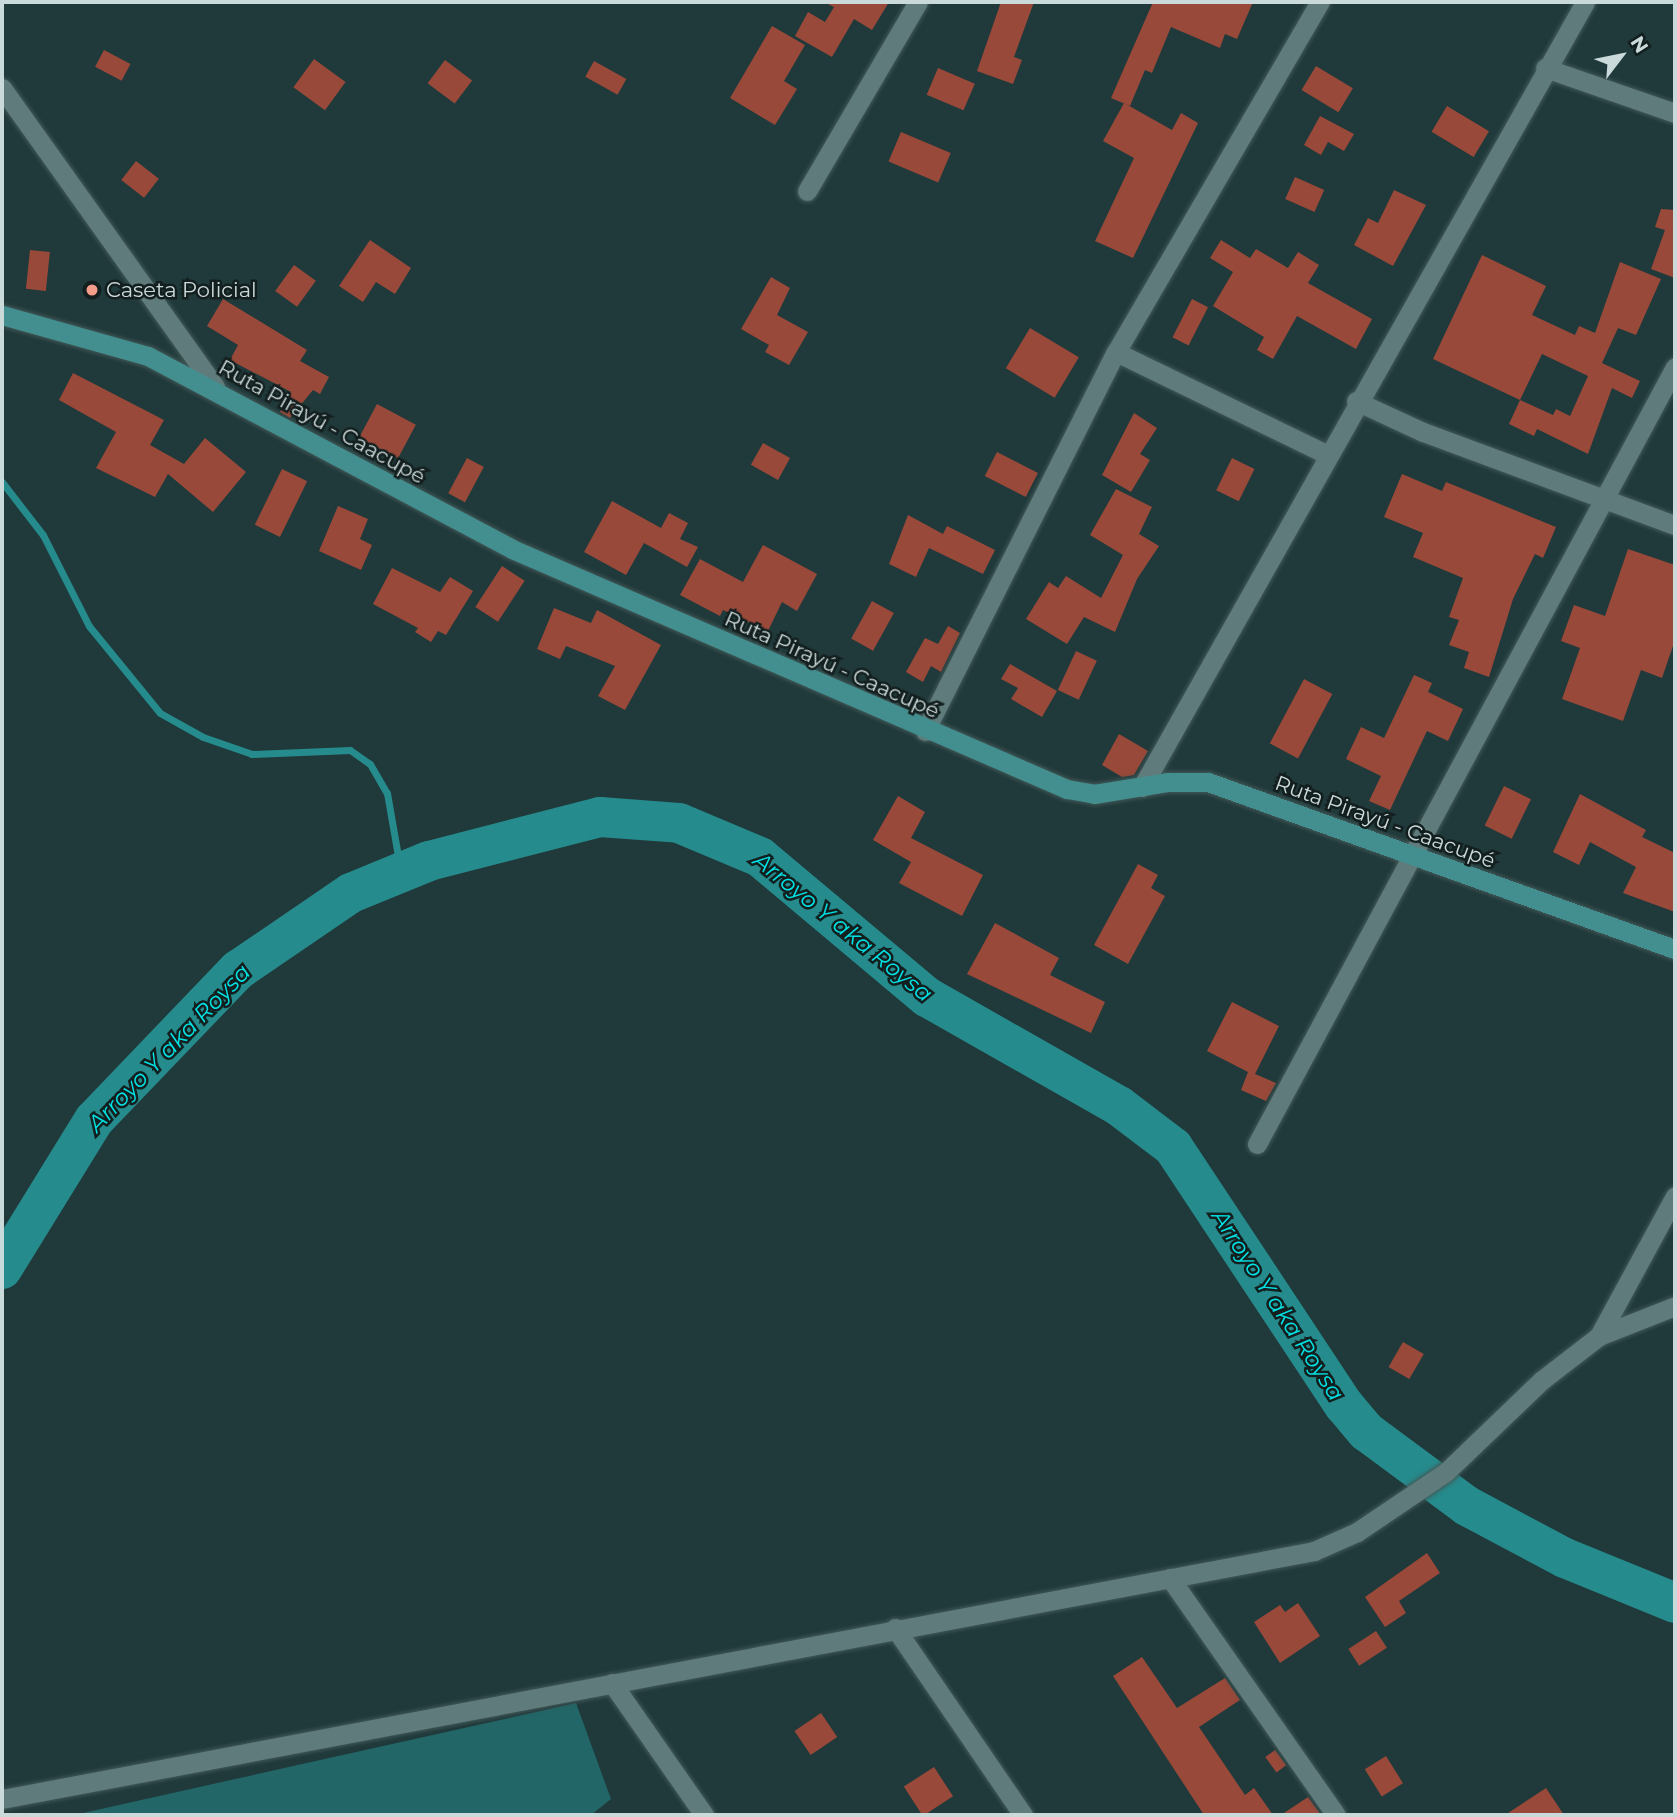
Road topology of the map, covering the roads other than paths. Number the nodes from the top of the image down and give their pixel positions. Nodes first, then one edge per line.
1 (918, 2) edge
2 (1320, 2) edge
3 (1585, 2) edge
4 (1545, 68) junction
5 (2, 88) edge
6 (1675, 113) edge
7 (807, 191) dead end
8 (2, 315) edge
9 (1116, 352) junction
10 (1675, 367) edge
11 (215, 387) junction
12 (1356, 401) junction
13 (1326, 454) junction
14 (1606, 502) junction
15 (1675, 525) edge
16 (925, 731) junction
17 (1142, 787) junction
18 (1414, 858) junction
19 (1675, 949) edge
20 (1257, 1144) dead end
21 (1675, 1196) edge
22 (1675, 1307) edge
23 (1599, 1336) junction
24 (1170, 1578) junction
25 (895, 1628) junction
26 (612, 1683) junction
27 (5, 1802) edge
28 (704, 1815) edge
29 (1023, 1815) edge
30 (1336, 1815) edge

1 - 7 street
2 - 9 street
3 - 4 street
4 - 6 street
4 - 12 street
5 - 11 street
8 - 11 main road, Ruta Pirayú - Caacupé
9 - 13 street
9 - 16 street
10 - 14 street
11 - 16 main road, Ruta Pirayú - Caacupé
12 - 13 street
12 - 14 street
13 - 17 street
14 - 15 street
14 - 18 street
16 - 17 main road, Ruta Pirayú - Caacupé
17 - 18 main road, Ruta Pirayú - Caacupé
18 - 19 main road, Ruta Pirayú - Caacupé
18 - 20 street
21 - 23 street
22 - 23 street
23 - 24 street
24 - 25 street
24 - 30 street
25 - 26 street
25 - 29 street
26 - 27 street
26 - 28 street

